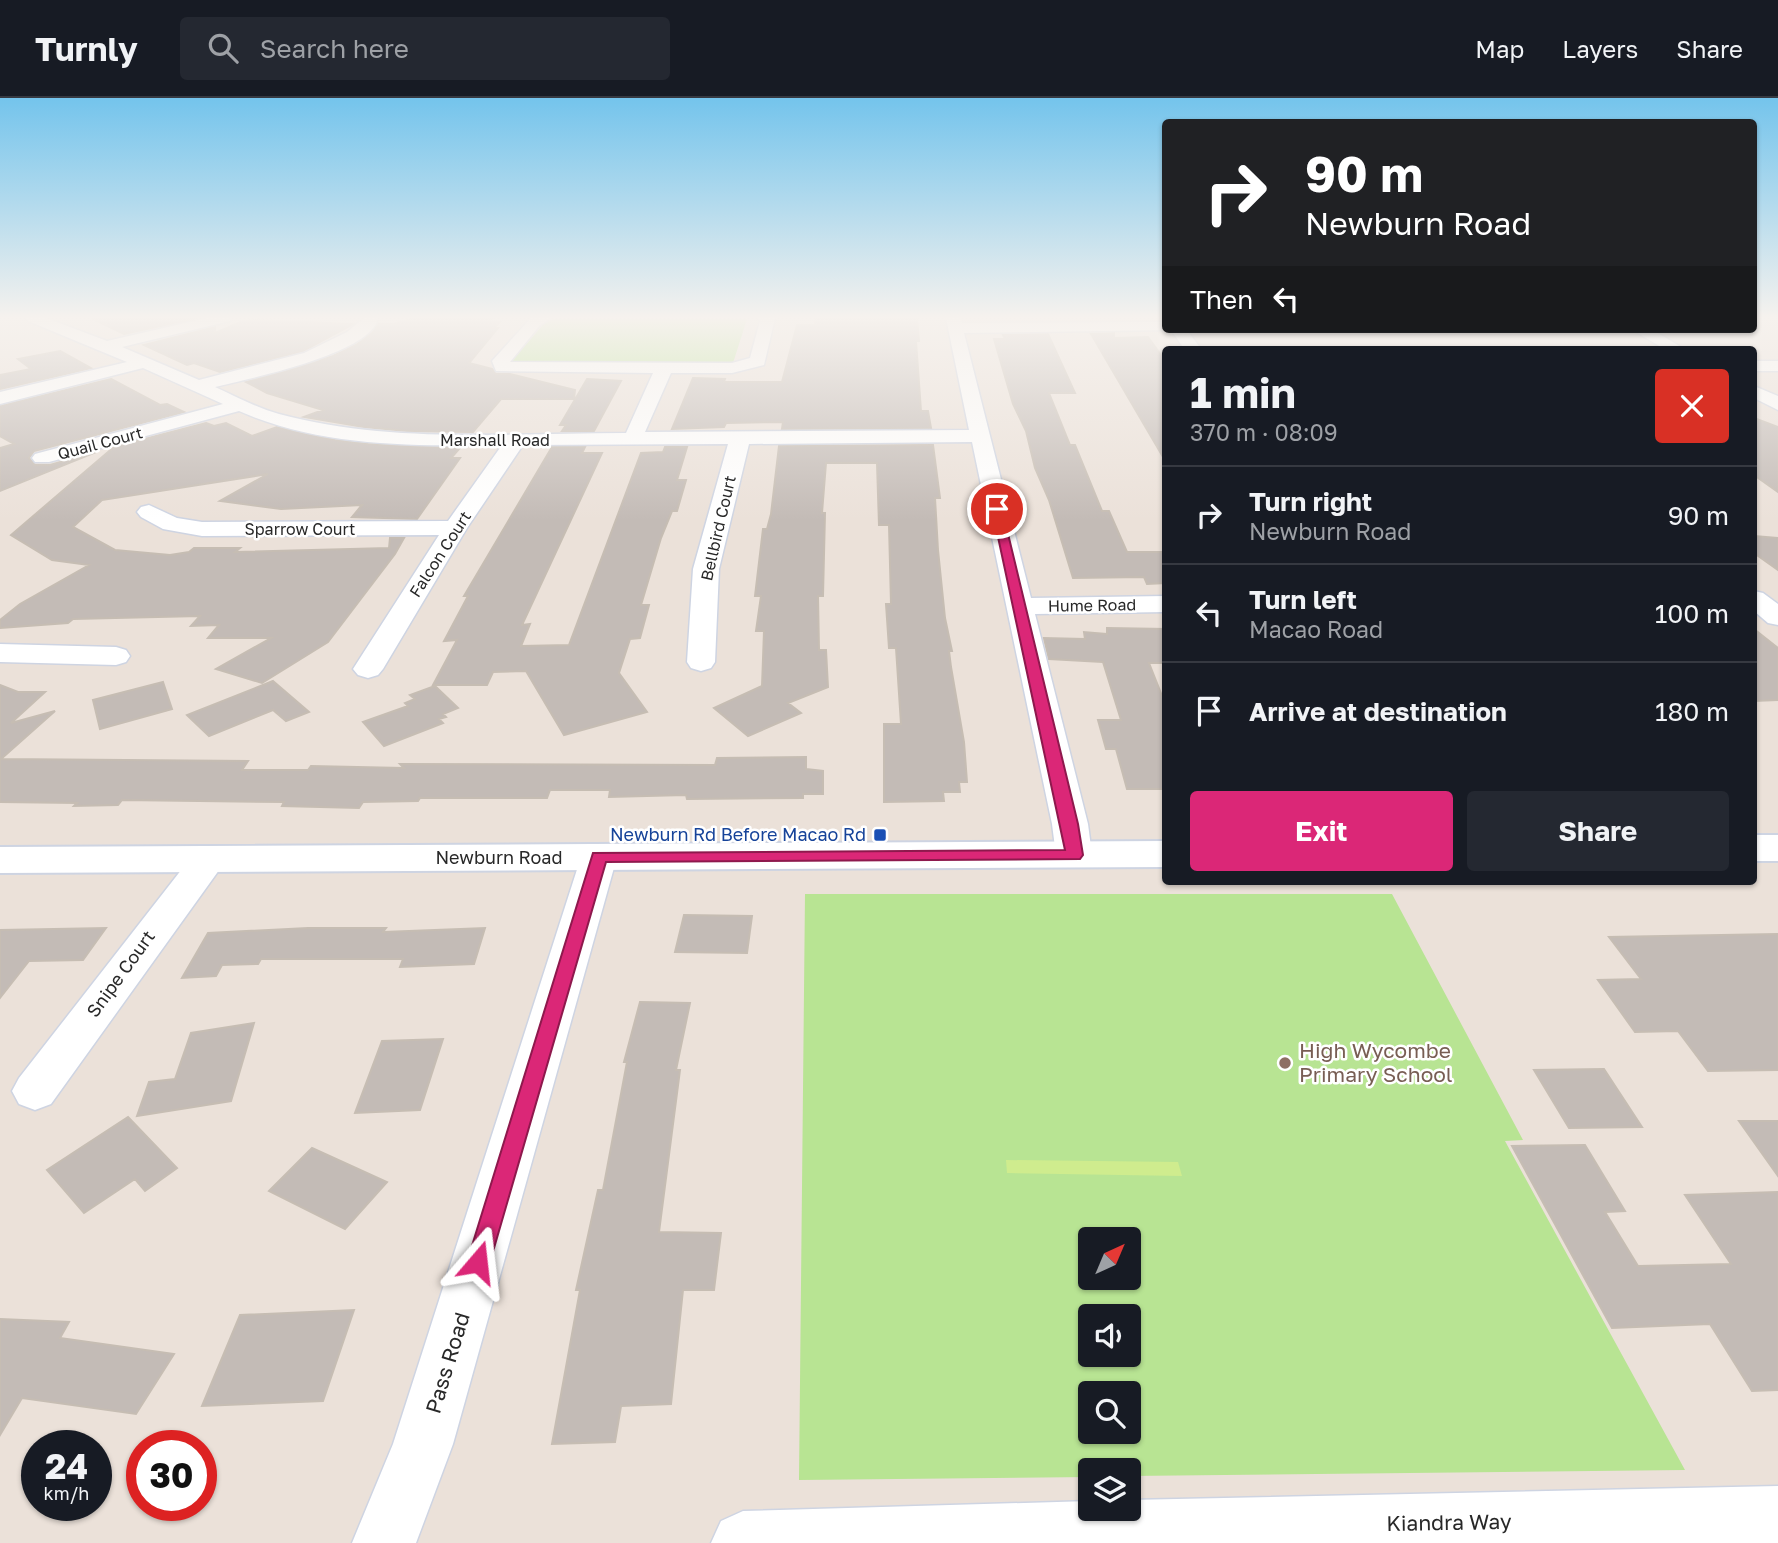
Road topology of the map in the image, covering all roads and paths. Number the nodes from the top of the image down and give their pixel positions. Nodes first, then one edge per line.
1 (52, 385) edge
2 (657, 385) edge
3 (969, 385) edge
4 (195, 386) edge
5 (0, 398) edge
6 (240, 405) junction
7 (981, 436) junction
8 (633, 438) junction
9 (740, 438) junction
10 (516, 440) junction
11 (42, 458) dead end
12 (149, 512) dead end
13 (456, 528) junction
14 (1757, 601) edge
15 (1162, 604) edge
16 (1019, 606) junction
17 (1778, 617) edge
18 (0, 653) edge
19 (116, 656) dead end
20 (701, 662) dead end
21 (368, 668) dead end
22 (1757, 848) edge
23 (1778, 848) edge
24 (1162, 854) edge
25 (1074, 855) junction
26 (599, 857) junction
27 (209, 859) junction
28 (0, 860) edge
29 (35, 1091) dead end
30 (1778, 1517) edge
31 (1357, 1534) edge
32 (384, 1543) edge
33 (743, 1543) edge

1 - 5 street
2 - 8 street
3 - 7 street
4 - 6 street, Marshall Road
6 - 10 street, Marshall Road
6 - 11 street, Quail Court
7 - 9 street, Marshall Road
7 - 16 street
8 - 9 street, Marshall Road
8 - 10 street, Marshall Road
9 - 20 street, Bellbird Court
10 - 13 street, Falcon Court
12 - 13 street, Sparrow Court
13 - 21 street, Falcon Court
14 - 17 street
15 - 16 street, Hume Road
16 - 25 street
18 - 19 street
22 - 23 street
24 - 25 street, Newburn Road
25 - 26 street, Newburn Road
26 - 27 street, Newburn Road
26 - 32 street, Pass Road
27 - 28 street, Newburn Road
27 - 29 street, Snipe Court
30 - 31 street, Kiandra Way
31 - 33 street, Kiandra Way

